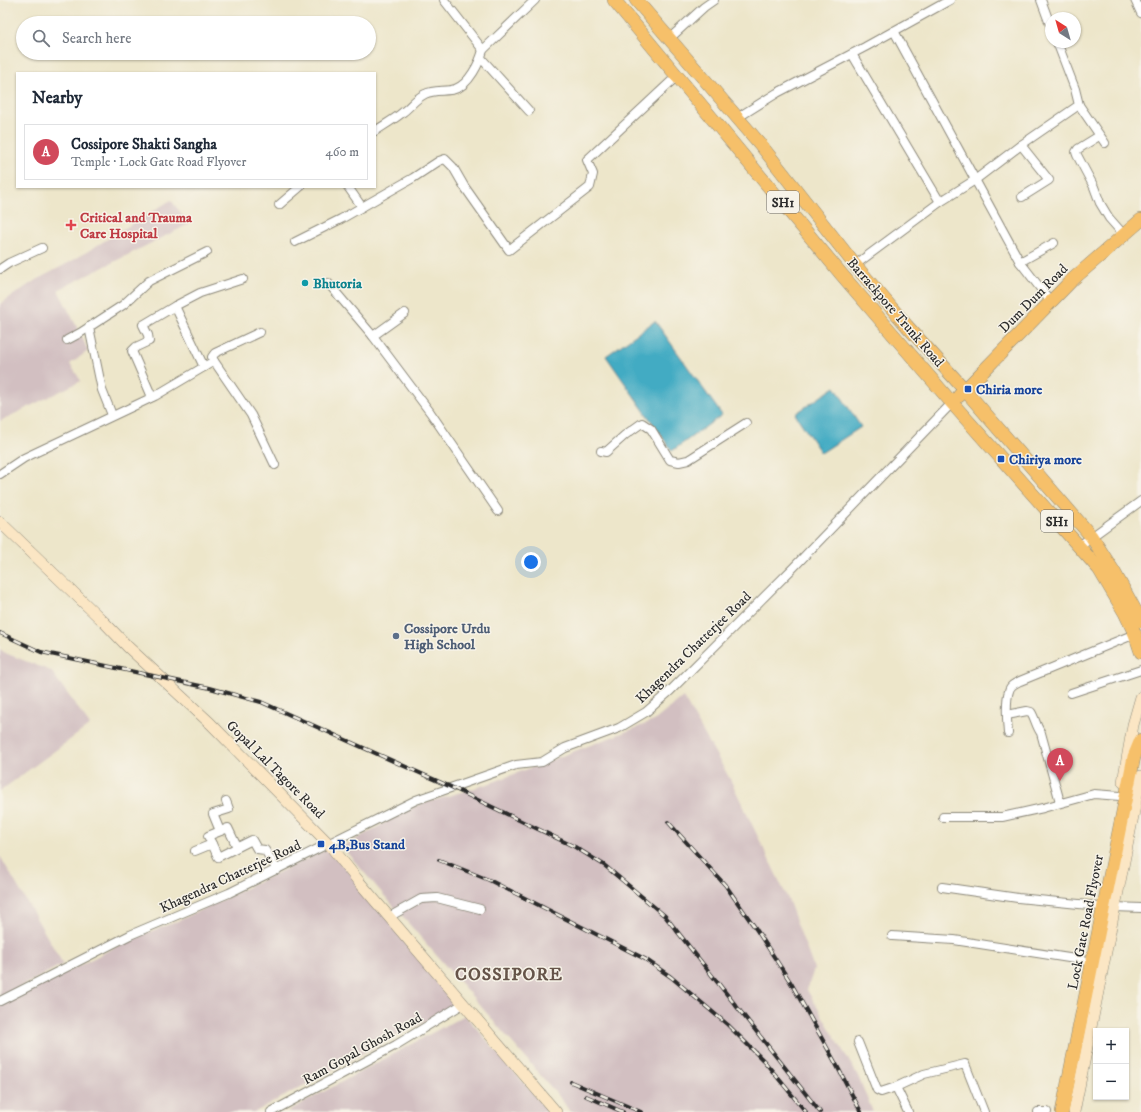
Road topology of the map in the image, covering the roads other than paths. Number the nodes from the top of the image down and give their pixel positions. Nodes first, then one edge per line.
1 (444, 0) edge
2 (535, 0) edge
3 (614, 0) edge
4 (636, 0) edge
5 (714, 0) edge
6 (950, 0) edge
7 (1041, 0) edge
8 (1135, 0) edge
9 (940, 2) edge
10 (1045, 12) edge
11 (1141, 13) edge
12 (894, 31) junction
13 (669, 39) junction
14 (1059, 48) edge
15 (482, 54) junction
16 (852, 54) junction
17 (678, 76) junction
18 (1079, 105) junction
19 (529, 111) dead end
20 (737, 118) junction
21 (376, 130) edge
22 (1099, 136) junction
23 (1105, 143) dead end
24 (1021, 145) junction
25 (765, 152) junction
26 (750, 163) junction
27 (975, 180) junction
28 (299, 188) edge
29 (349, 188) edge
30 (1022, 197) dead end
31 (940, 202) junction
32 (278, 205) dead end
33 (362, 207) junction
34 (1141, 220) edge
35 (1124, 235) junction
36 (295, 242) dead end
37 (1054, 243) dead end
38 (42, 248) dead end
39 (206, 252) dead end
40 (1020, 262) junction
41 (855, 265) junction
42 (0, 269) edge
43 (243, 279) dead end
44 (328, 283) dead end
45 (1052, 302) junction
46 (175, 306) junction
47 (405, 313) dead end
48 (89, 327) junction
49 (260, 332) dead end
50 (374, 336) junction
51 (67, 340) dead end
52 (214, 361) junction
53 (204, 366) junction
54 (965, 390) junction
55 (152, 397) junction
56 (952, 403) junction
57 (112, 415) junction
58 (746, 423) dead end
59 (601, 450) dead end
60 (274, 465) dead end
61 (0, 474) edge
62 (1141, 501) edge
63 (498, 511) dead end
64 (0, 522) edge
65 (1091, 536) junction
66 (1079, 546) junction
67 (1141, 621) edge
68 (1135, 634) junction
69 (1141, 652) edge
70 (1141, 670) edge
71 (1072, 693) dead end
72 (1141, 697) edge
73 (1007, 715) junction
74 (1008, 733) dead end
75 (1140, 742) edge
76 (1141, 776) edge
77 (1120, 796) junction
78 (226, 801) dead end
79 (1060, 802) junction
80 (942, 817) dead end
81 (220, 831) junction
82 (212, 844) junction
83 (329, 844) junction
84 (238, 847) junction
85 (195, 851) dead end
86 (277, 870) junction
87 (942, 887) dead end
88 (1099, 906) junction
89 (1115, 907) junction
90 (1141, 908) edge
91 (480, 909) dead end
92 (389, 917) junction
93 (892, 936) dead end
94 (1088, 961) junction
95 (0, 1001) edge
96 (463, 1004) junction
97 (858, 1042) dead end
98 (896, 1087) junction
99 (271, 1112) edge
100 (556, 1112) edge
101 (908, 1112) edge
102 (984, 1112) edge
103 (1038, 1112) edge
104 (1047, 1112) edge
105 (1056, 1112) edge
106 (1062, 1112) edge
107 (1074, 1112) edge

1 - 15 street
2 - 15 street
3 - 17 main road, Barrackpore Trunk Road / SH1
4 - 13 main road, Barrackpore Trunk Road / SH1
5 - 13 street
6 - 9 street
7 - 10 street
8 - 11 street
9 - 12 street
12 - 16 street
12 - 27 street
13 - 20 main road, Barrackpore Trunk Road / SH1
14 - 18 street
15 - 19 street
15 - 21 street
16 - 20 street
16 - 31 street
17 - 26 main road, Barrackpore Trunk Road / SH1
17 - 33 street
18 - 22 street
18 - 24 street
20 - 25 main road, Barrackpore Trunk Road / SH1
22 - 23 street
22 - 35 street
24 - 27 street
24 - 30 street
25 - 26 main road
25 - 41 main road, Barrackpore Trunk Road / SH1
26 - 56 main road, Barrackpore Trunk Road / SH1
27 - 31 street
27 - 40 street
28 - 32 street
29 - 33 street
31 - 41 street
33 - 36 street
34 - 35 main road, Dum Dum Road
35 - 45 main road, Dum Dum Road
37 - 40 street
38 - 42 street
39 - 48 street
40 - 45 street
41 - 54 main road, Barrackpore Trunk Road / SH1
43 - 46 street
44 - 50 street
45 - 54 main road, Dum Dum Road
46 - 53 street
46 - 55 street
47 - 50 street
48 - 51 street
48 - 57 street
49 - 52 street
50 - 63 street
52 - 53 street
52 - 60 street
53 - 55 street
54 - 56 main road, Dum Dum Road
54 - 65 main road, Barrackpore Trunk Road / SH1
55 - 57 street
56 - 66 main road, Barrackpore Trunk Road / SH1
56 - 83 street, Khagendra Chatterjee Road
57 - 61 street
58 - 59 street
62 - 65 street
64 - 83 street, Gopal Lal Tagore Road
65 - 66 street
65 - 67 main road, Barrackpore Trunk Road / SH1
66 - 68 main road, Barrackpore Trunk Road / SH1
68 - 69 main road, Barrackpore Trunk Road / SH1
68 - 73 street
70 - 71 street
72 - 77 street
73 - 74 street
73 - 79 street
75 - 106 main road, Lock Gate Road Flyover
76 - 89 street
77 - 79 street
77 - 88 street
78 - 81 street
79 - 80 street
81 - 82 street
81 - 84 street
82 - 84 street
82 - 85 street
83 - 86 street, Khagendra Chatterjee Road
83 - 92 street, Gopal Lal Tagore Road
84 - 86 street
86 - 95 street, Khagendra Chatterjee Road
87 - 88 street
88 - 94 street
89 - 90 street
89 - 107 street
91 - 92 street
92 - 96 street, Gopal Lal Tagore Road
93 - 94 street
94 - 105 street
96 - 99 street, Ram Gopal Ghosh Road
96 - 100 street, Gopal Lal Tagore Road
97 - 98 street
98 - 101 street
98 - 102 street
103 - 104 street

